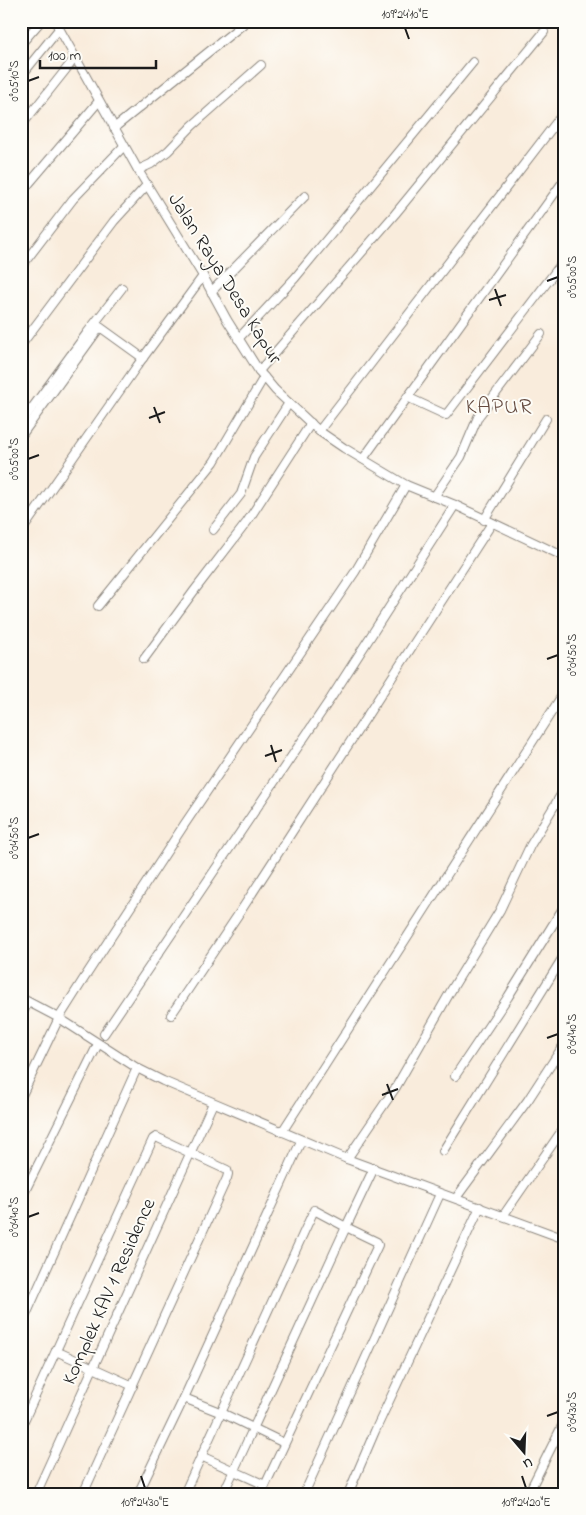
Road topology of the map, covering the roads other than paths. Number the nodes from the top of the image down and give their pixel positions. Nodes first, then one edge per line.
1 (41, 21) edge
2 (247, 21) edge
3 (57, 25) edge
4 (544, 32) dead end
5 (21, 44) edge
6 (74, 58) junction
7 (473, 62) dead end
8 (261, 65) dead end
9 (21, 76) edge
10 (99, 101) junction
11 (565, 111) edge
12 (25, 121) dead end
13 (114, 128) junction
14 (124, 146) junction
15 (138, 170) junction
16 (565, 179) edge
17 (147, 185) junction
18 (21, 193) edge
19 (305, 196) dead end
20 (565, 260) edge
21 (21, 266) edge
22 (203, 276) junction
23 (122, 288) dead end
24 (211, 292) junction
25 (541, 334) dead end
26 (238, 339) junction
27 (21, 345) edge
28 (143, 358) junction
29 (262, 374) junction
30 (407, 397) junction
31 (289, 403) junction
32 (546, 419) dead end
33 (21, 423) edge
34 (312, 423) junction
35 (320, 431) junction
36 (21, 436) edge
37 (362, 458) junction
38 (406, 485) junction
39 (434, 497) junction
40 (455, 505) junction
41 (488, 521) junction
42 (213, 530) dead end
43 (21, 532) edge
44 (565, 557) edge
45 (98, 606) dead end
46 (144, 659) dead end
47 (565, 691) edge
48 (565, 788) edge
49 (565, 905) edge
50 (565, 954) edge
51 (25, 1000) edge
52 (171, 1015) dead end
53 (21, 1016) edge
54 (59, 1018) junction
55 (104, 1034) dead end
56 (565, 1043) edge
57 (98, 1044) junction
58 (137, 1068) junction
59 (455, 1076) dead end
60 (21, 1097) edge
61 (213, 1103) junction
62 (565, 1126) edge
63 (282, 1132) junction
64 (302, 1140) junction
65 (443, 1151) dead end
66 (190, 1153) junction
67 (347, 1159) junction
68 (374, 1168) junction
69 (440, 1194) junction
70 (456, 1198) junction
71 (21, 1199) edge
72 (480, 1207) junction
73 (503, 1216) junction
74 (346, 1228) junction
75 (565, 1239) edge
76 (21, 1326) edge
77 (56, 1351) junction
78 (92, 1368) junction
79 (132, 1386) junction
80 (184, 1398) junction
81 (222, 1413) junction
82 (565, 1420) edge
83 (21, 1427) edge
84 (253, 1428) junction
85 (284, 1443) junction
86 (201, 1456) junction
87 (234, 1470) junction
88 (265, 1485) junction
89 (36, 1494) edge
90 (83, 1494) edge
91 (138, 1494) edge
92 (184, 1494) edge
93 (223, 1494) edge
94 (261, 1494) edge
95 (304, 1494) edge
96 (348, 1494) edge
97 (528, 1494) edge

1 - 5 street
2 - 13 street
3 - 6 street, Jalan Raya Desa Kapur
3 - 9 street
4 - 29 street
6 - 10 street, Jalan Raya Desa Kapur
6 - 12 street
7 - 26 street
8 - 15 street
10 - 13 street, Jalan Raya Desa Kapur
10 - 18 street
11 - 35 street
13 - 14 street, Jalan Raya Desa Kapur
14 - 15 street, Jalan Raya Desa Kapur
14 - 21 street
15 - 17 street, Jalan Raya Desa Kapur
16 - 30 street
17 - 22 street, Jalan Raya Desa Kapur
17 - 27 street
19 - 24 street
20 - 30 street
22 - 24 street, Jalan Raya Desa Kapur
22 - 28 street
23 - 33 street
24 - 26 street, Jalan Raya Desa Kapur
25 - 39 street
26 - 29 street, Jalan Raya Desa Kapur
28 - 36 street
28 - 43 street
29 - 31 street, Jalan Raya Desa Kapur
29 - 45 street
30 - 37 street
31 - 34 street, Jalan Raya Desa Kapur
31 - 42 street
32 - 41 street
34 - 35 street, Jalan Raya Desa Kapur
34 - 46 street
35 - 37 street, Jalan Raya Desa Kapur
37 - 38 street, Jalan Raya Desa Kapur
38 - 39 street, Jalan Raya Desa Kapur
38 - 54 street
39 - 40 street, Jalan Raya Desa Kapur
40 - 41 street, Jalan Raya Desa Kapur
40 - 55 street
41 - 44 street, Jalan Raya Desa Kapur
41 - 52 street
47 - 63 street
48 - 67 street
49 - 59 street
50 - 65 street
51 - 53 street
51 - 54 street
54 - 57 street
54 - 60 street
56 - 70 street
57 - 58 street
57 - 71 street
58 - 61 street
58 - 76 street
61 - 63 street
61 - 66 street, Komplek KAV 1 Residence
62 - 73 street
63 - 64 street
64 - 67 street
64 - 80 street
66 - 77 street
66 - 78 street, Komplek KAV 1 Residence
66 - 79 street
67 - 68 street
68 - 69 street
68 - 74 street
69 - 70 street
69 - 95 street
70 - 72 street
72 - 73 street
72 - 96 street
73 - 75 street
74 - 81 street
74 - 84 street
74 - 85 street
77 - 78 street
77 - 83 street
78 - 79 street
78 - 89 street, Komplek KAV 1 Residence
79 - 90 street
80 - 81 street
80 - 91 street
81 - 84 street
81 - 86 street
82 - 97 street
84 - 85 street
84 - 87 street
85 - 88 street
86 - 87 street
86 - 92 street
87 - 88 street
87 - 93 street
88 - 94 street

